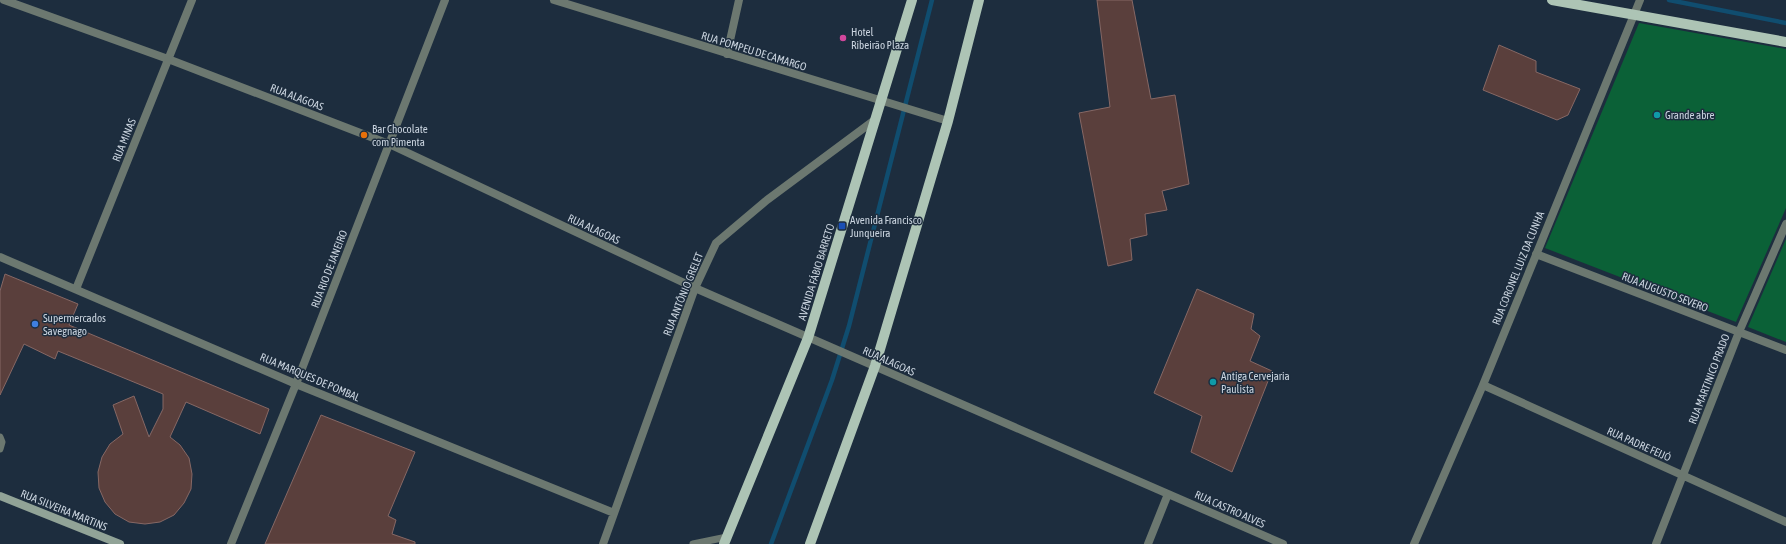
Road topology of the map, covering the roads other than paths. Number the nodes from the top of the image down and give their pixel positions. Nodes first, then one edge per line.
1 (4, 0) edge
2 (192, 0) edge
3 (446, 0) edge
4 (554, 0) edge
5 (739, 0) edge
6 (912, 0) edge
7 (979, 0) edge
8 (1552, 0) edge
9 (1640, 0) edge
10 (1636, 14) junction
11 (1786, 42) edge
12 (727, 54) junction
13 (168, 59) junction
14 (881, 101) junction
15 (876, 119) junction
16 (945, 120) junction
17 (389, 144) junction
18 (1786, 224) edge
19 (1536, 254) junction
20 (0, 257) edge
21 (695, 288) junction
22 (76, 289) junction
23 (1739, 332) junction
24 (811, 339) junction
25 (1786, 350) edge
26 (875, 366) junction
27 (296, 384) junction
28 (1483, 385) junction
29 (0, 437) edge
30 (0, 449) edge
31 (1683, 477) junction
32 (1168, 494) junction
33 (0, 496) edge
34 (614, 513) junction
35 (1786, 522) edge
36 (725, 541) edge
37 (120, 544) edge
38 (231, 544) edge
39 (603, 544) edge
40 (693, 544) edge
41 (810, 544) edge
42 (1148, 544) edge
43 (1283, 544) edge
44 (1414, 544) edge
45 (1656, 544) edge

1 - 13 street, RUA ALAGOAS
2 - 13 street, RUA MINAS
3 - 17 street, RUA RIO DE JANEIRO
4 - 12 street, RUA POMPEU DE CAMARGO
5 - 12 street
6 - 14 main road, AVENIDA FÁBIO BARRETO
7 - 16 main road
8 - 10 main road
9 - 10 street, RUA CORONEL LUIZ DA CUNHA
10 - 11 main road
10 - 19 street, RUA CORONEL LUIZ DA CUNHA
12 - 14 street, RUA POMPEU DE CAMARGO
13 - 17 street, RUA ALAGOAS
13 - 22 street, RUA MINAS
14 - 15 main road, AVENIDA FÁBIO BARRETO
14 - 16 street, RUA POMPEU DE CAMARGO
15 - 21 street, RUA ANTÔNIO GRELET
15 - 24 main road, AVENIDA FÁBIO BARRETO
16 - 26 main road
17 - 21 street, RUA ALAGOAS
17 - 27 street, RUA RIO DE JANEIRO
18 - 23 street, RUA MARTINICO PRADO
19 - 23 street, RUA AUGUSTO SEVERO
19 - 28 street, RUA CORONEL LUIZ DA CUNHA
20 - 22 street, RUA MARQUES DE POMBAL
21 - 24 street, RUA ALAGOAS
21 - 34 street, RUA ANTÔNIO GRELET
22 - 27 street, RUA MARQUES DE POMBAL
23 - 25 street, RUA AUGUSTO SEVERO
23 - 31 street, RUA MARTINICO PRADO
24 - 26 street, RUA ALAGOAS
24 - 36 main road, AVENIDA FÁBIO BARRETO
26 - 32 street, RUA ALAGOAS
26 - 41 main road
27 - 34 street, RUA MARQUES DE POMBAL
27 - 38 street, RUA RIO DE JANEIRO
28 - 31 street, RUA PADRE FEIJÓ
28 - 44 street, RUA CORONEL LUIZ DA CUNHA
29 - 30 lane
31 - 35 street, RUA PADRE FEIJÓ
31 - 45 street, RUA MARTINICO PRADO
32 - 42 street
32 - 43 street, RUA CASTRO ALVES
33 - 37 main road, RUA SILVEIRA MARTINS
34 - 39 street, RUA ANTÔNIO GRELET
36 - 40 lane

